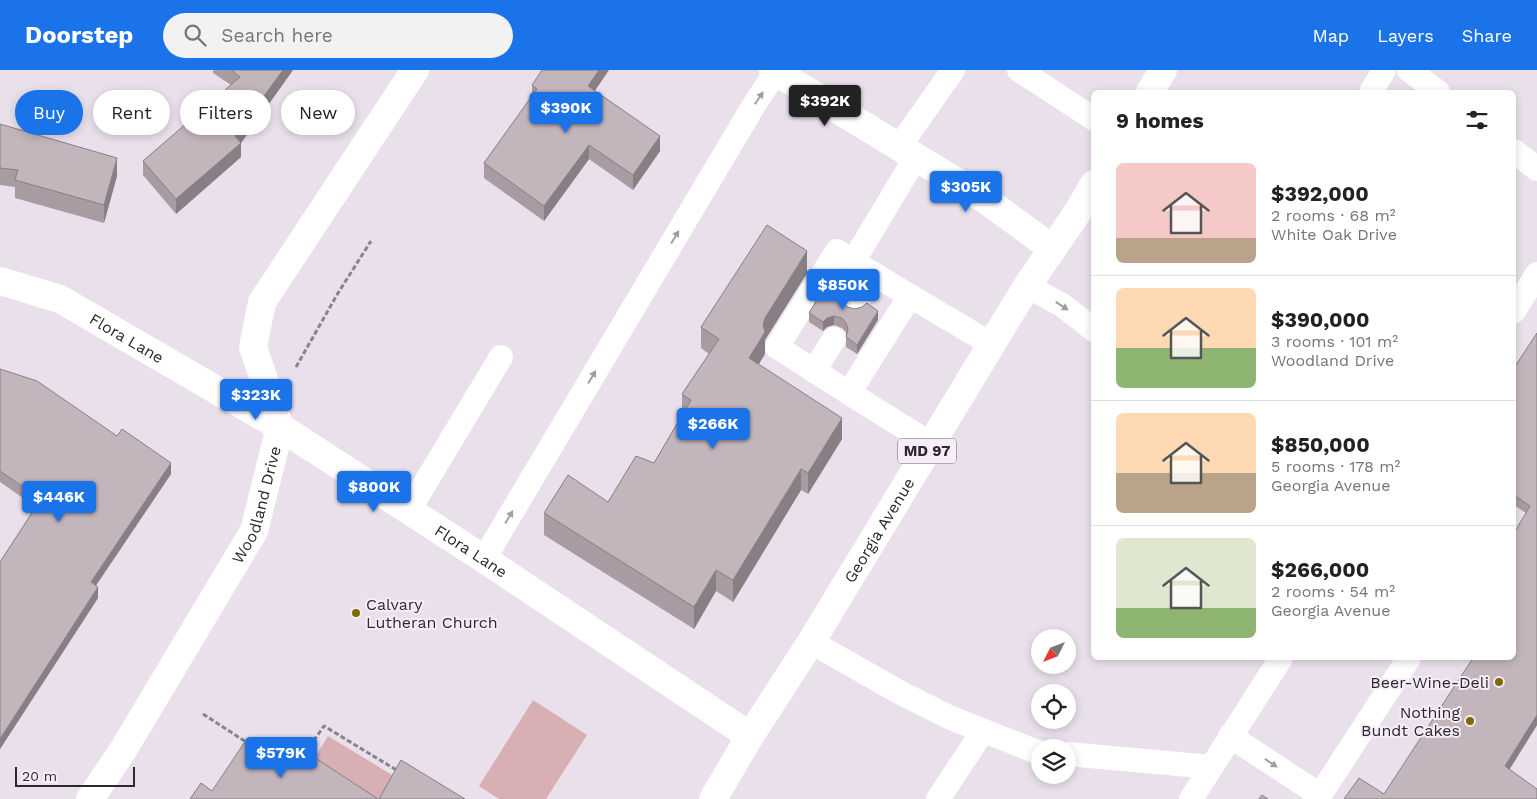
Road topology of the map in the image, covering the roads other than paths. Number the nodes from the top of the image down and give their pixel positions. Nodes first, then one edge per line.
1 (415, 70) edge
2 (953, 70) edge
3 (1019, 70) edge
4 (1164, 70) edge
5 (1384, 70) edge
6 (1409, 70) edge
7 (775, 71) edge
8 (1151, 90) edge
9 (1372, 90) edge
10 (1435, 90) edge
11 (1091, 117) edge
12 (908, 152) junction
13 (1516, 153) edge
14 (1537, 169) edge
15 (1091, 195) edge
16 (1085, 217) edge
17 (1053, 249) junction
18 (854, 262) junction
19 (874, 274) junction
20 (1537, 274) edge
21 (0, 281) edge
22 (1027, 286) junction
23 (910, 296) junction
24 (855, 304) dead end
25 (1516, 308) edge
26 (1091, 328) edge
27 (834, 338) dead end
28 (992, 344) junction
29 (501, 357) dead end
30 (814, 371) junction
31 (849, 393) junction
32 (280, 427) junction
33 (931, 444) junction
34 (409, 510) junction
35 (484, 559) junction
36 (811, 642) junction
37 (1280, 660) edge
38 (1408, 660) edge
39 (982, 731) junction
40 (750, 736) junction
41 (1230, 736) junction
42 (1031, 749) edge
43 (1076, 755) edge
44 (1211, 767) junction
45 (90, 799) edge
46 (713, 799) edge
47 (938, 799) edge
48 (1191, 799) edge

1 - 32 street, Woodland Drive
2 - 12 lane
3 - 11 lane
4 - 8 street
5 - 9 lane
6 - 10 lane
7 - 12 street
35 -> 7 lane
12 - 17 street
12 - 18 lane
13 - 14 lane
15 - 16 street, Georgia Avenue / MD 97
16 - 17 street, Georgia Avenue / MD 97
17 - 22 street, Georgia Avenue / MD 97
18 - 19 lane
18 - 30 lane
19 - 23 lane
19 - 24 lane
20 - 25 lane
21 - 32 street, Flora Lane
22 -> 26 lane
22 - 28 street, Georgia Avenue / MD 97
23 - 28 lane
23 - 31 lane
27 - 30 lane
28 - 33 street, Georgia Avenue / MD 97
29 - 34 lane
30 - 31 lane
31 - 33 lane
32 - 34 street, Flora Lane
32 - 45 street, Woodland Drive
33 - 36 street, Georgia Avenue / MD 97
34 - 35 street, Flora Lane
35 - 40 street, Flora Lane
36 - 39 lane
36 - 40 street, Georgia Avenue / MD 97
37 - 41 lane
41 -> 38 lane
39 - 42 lane
39 - 47 lane
40 - 46 street, Georgia Avenue / MD 97
41 - 44 lane
43 - 44 lane
44 - 48 lane

